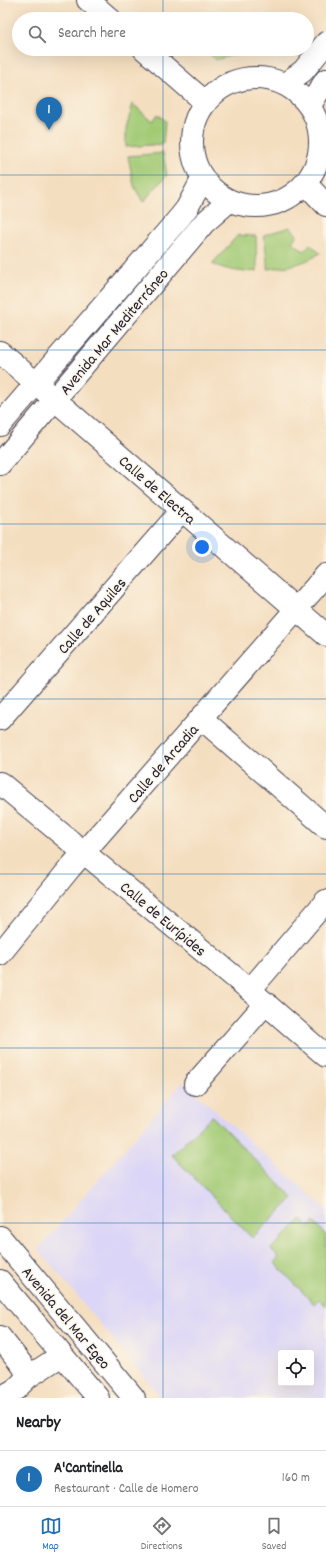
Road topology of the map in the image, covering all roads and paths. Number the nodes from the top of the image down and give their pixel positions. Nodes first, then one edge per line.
1 (88, 0) edge
2 (102, 12) edge
3 (326, 43) edge
4 (152, 56) edge
5 (326, 80) edge
6 (285, 84) junction
7 (205, 102) junction
8 (310, 105) junction
9 (203, 178) junction
10 (306, 184) junction
11 (229, 201) junction
12 (326, 205) edge
13 (0, 352) edge
14 (45, 391) junction
15 (0, 424) edge
16 (0, 464) edge
17 (182, 510) junction
18 (326, 575) edge
19 (296, 609) junction
20 (326, 635) edge
21 (201, 718) junction
22 (0, 720) edge
23 (0, 782) edge
24 (326, 827) edge
25 (84, 852) junction
26 (326, 901) edge
27 (0, 954) edge
28 (258, 996) junction
29 (326, 1056) edge
30 (195, 1084) dead end
31 (0, 1237) edge
32 (0, 1281) edge
33 (0, 1337) edge
34 (62, 1355) junction
35 (28, 1377) junction
36 (0, 1398) edge
37 (98, 1398) edge
38 (134, 1398) edge

1 - 2 street
3 - 6 street
4 - 7 street
5 - 8 street
6 - 7 street
6 - 8 street
7 - 9 street
8 - 10 street
9 - 11 street
9 - 14 street, Avenida Mar Mediterráneo
10 - 11 street
10 - 12 street
11 - 14 street, Avenida Mar Mediterráneo
13 - 14 street, Calle de Electra
14 - 15 street, Avenida Mar Mediterráneo
14 - 16 street, Avenida Mar Mediterráneo
14 - 17 street, Calle de Electra
17 - 19 street, Calle de Electra
17 - 22 street, Calle de Aquiles
18 - 19 street, Calle de Arcadia
19 - 20 street, Calle de Electra
19 - 21 street, Calle de Arcadia
21 - 24 street
21 - 25 street, Calle de Arcadia
23 - 25 street, Calle de Eurípides
25 - 27 street, Calle de Arcadia
25 - 28 street, Calle de Eurípides
26 - 28 street
28 - 29 street, Calle de Eurípides
28 - 30 street
31 - 38 street, Avenida del Mar Egeo
32 - 34 street
33 - 35 street
34 - 35 street
34 - 37 street
35 - 36 street

